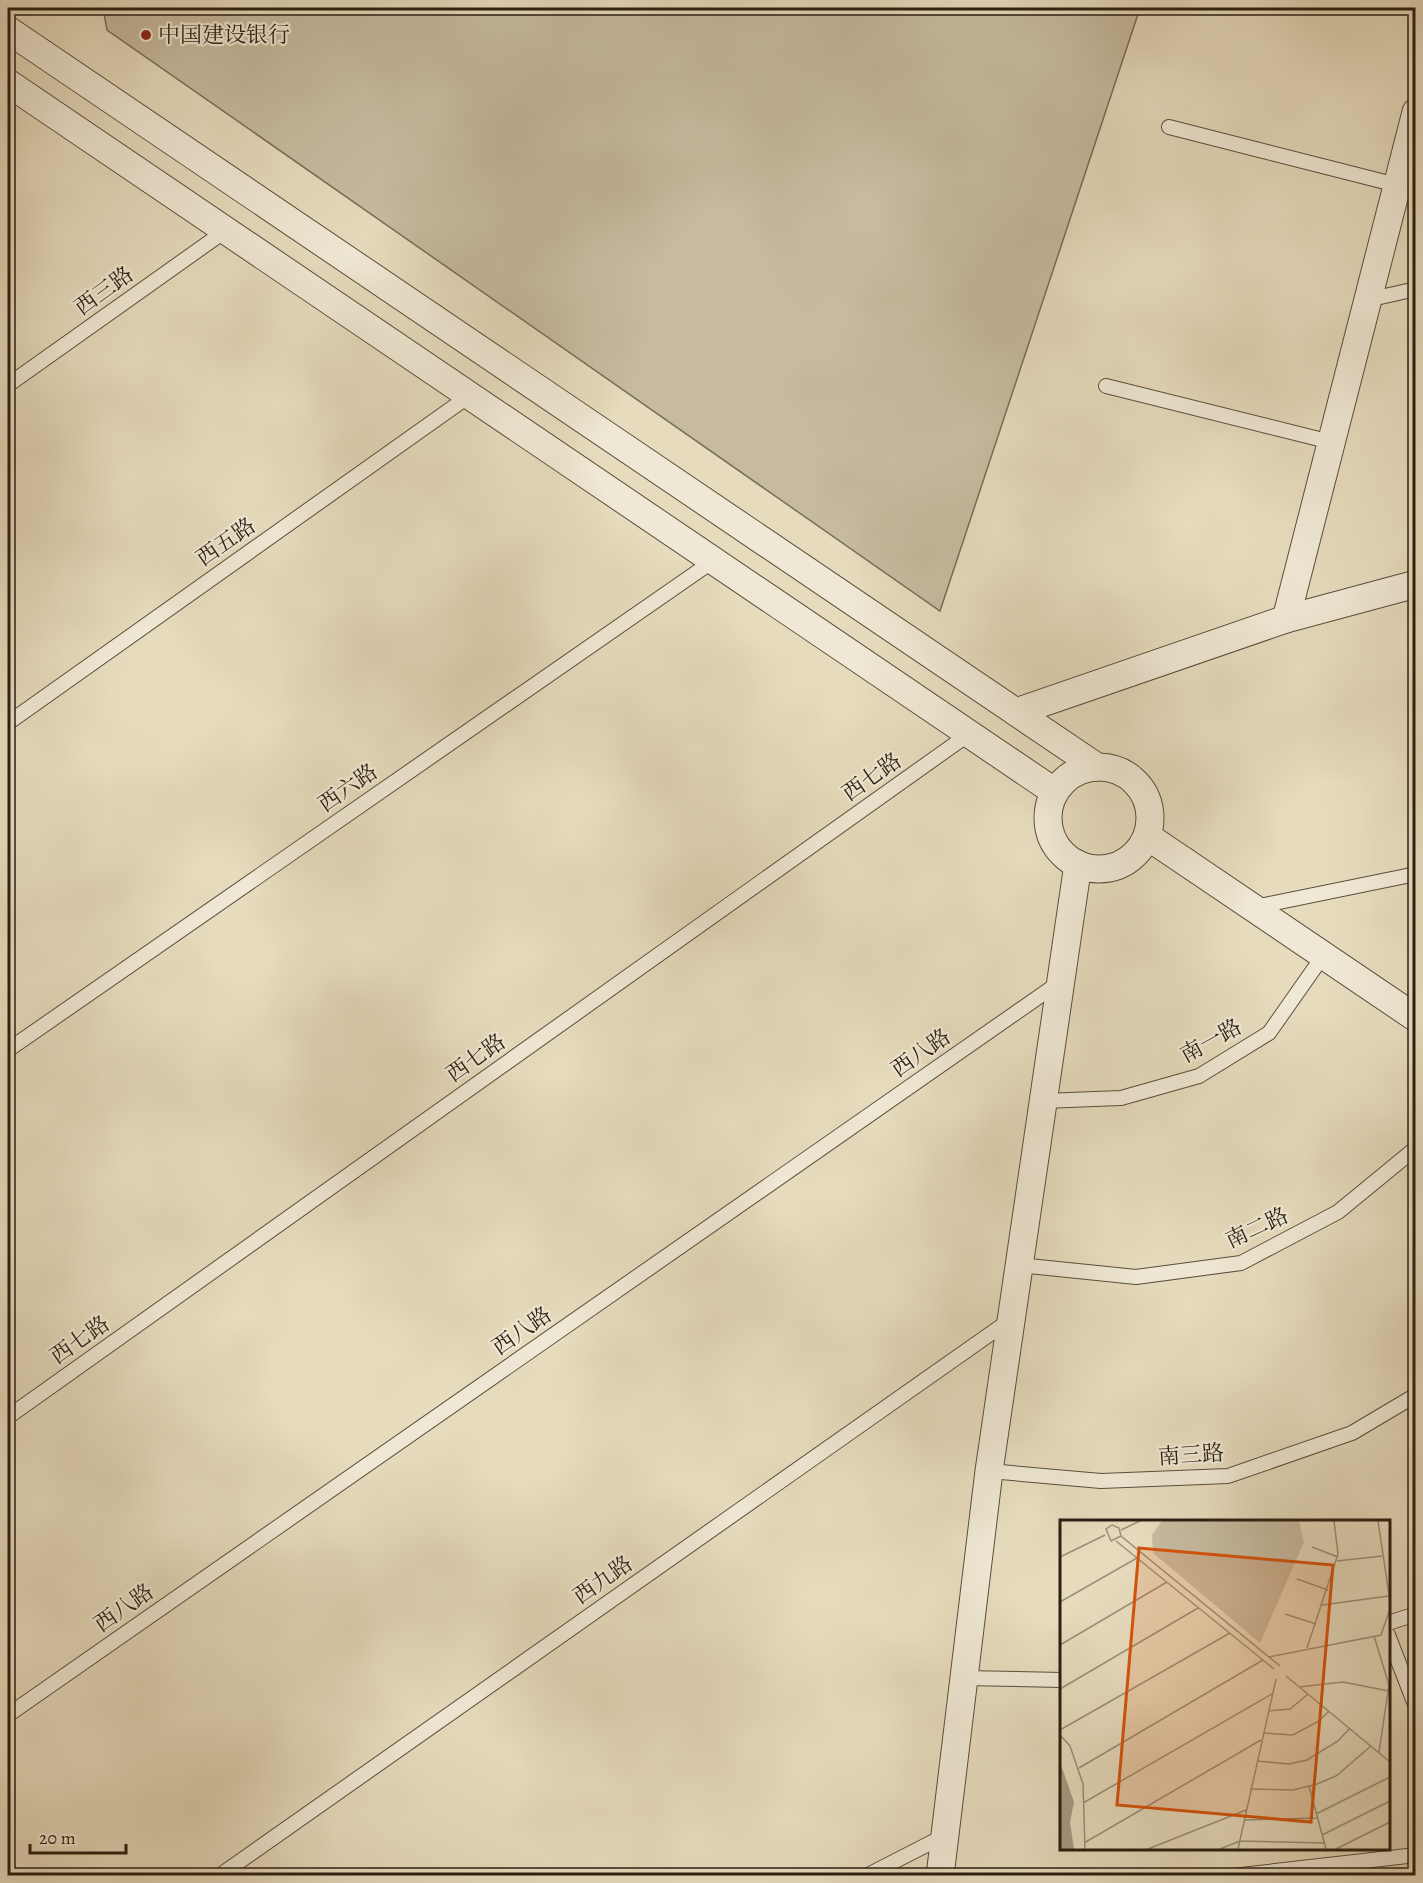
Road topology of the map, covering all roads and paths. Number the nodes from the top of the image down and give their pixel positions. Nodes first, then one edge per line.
1 (8, 30) edge
2 (8, 83) edge
3 (1416, 112) edge
4 (1168, 127) dead end
5 (1397, 185) junction
6 (225, 231) junction
7 (1416, 289) edge
8 (1367, 300) junction
9 (8, 386) edge
10 (1106, 386) dead end
11 (469, 396) junction
12 (1331, 442) junction
13 (713, 561) junction
14 (1416, 584) edge
15 (1286, 619) junction
16 (1016, 712) junction
17 (8, 723) edge
18 (969, 734) junction
19 (1097, 767) junction
20 (1055, 792) junction
21 (1147, 836) junction
22 (1078, 864) junction
23 (1416, 874) edge
24 (1253, 907) junction
25 (1323, 956) junction
26 (1061, 980) junction
27 (1416, 1018) edge
28 (8, 1050) edge
29 (1044, 1101) junction
30 (1416, 1148) edge
31 (1019, 1265) junction
32 (1011, 1318) junction
33 (1416, 1395) edge
34 (8, 1417) edge
35 (989, 1471) junction
36 (1416, 1614) edge
37 (1390, 1623) edge
38 (1390, 1638) edge
39 (963, 1678) junction
40 (1060, 1680) edge
41 (1416, 1707) edge
42 (8, 1715) edge
43 (944, 1836) junction
44 (1416, 1855) edge
45 (219, 1875) edge
46 (866, 1875) edge
47 (940, 1875) edge
48 (1232, 1875) edge

1 - 16 street
2 - 6 street
3 - 5 street
4 - 5 lane
5 - 8 street
6 - 9 lane, 西三路
6 - 11 street
7 - 8 lane
8 - 12 street
10 - 12 lane
11 - 13 street
11 - 17 lane, 西五路
12 - 15 street
13 - 18 street
13 - 28 lane, 西六路
14 - 15 street
15 - 16 street
16 - 19 street
18 - 20 street
18 - 34 lane, 西七路
19 - 20 street
19 - 21 street
20 - 22 street
21 - 22 street
21 - 24 street
22 - 26 street
23 - 24 lane
24 - 25 street
25 - 27 street
25 - 29 lane, 南一路
26 - 29 street
26 - 42 lane, 西八路
29 - 31 street
30 - 31 lane, 南二路
31 - 32 street
32 - 35 street
32 - 45 lane, 西九路
33 - 35 lane, 南三路
35 - 39 street
36 - 37 lane
38 - 41 lane
39 - 40 lane
39 - 43 street
43 - 46 lane
43 - 47 street
44 - 48 lane

